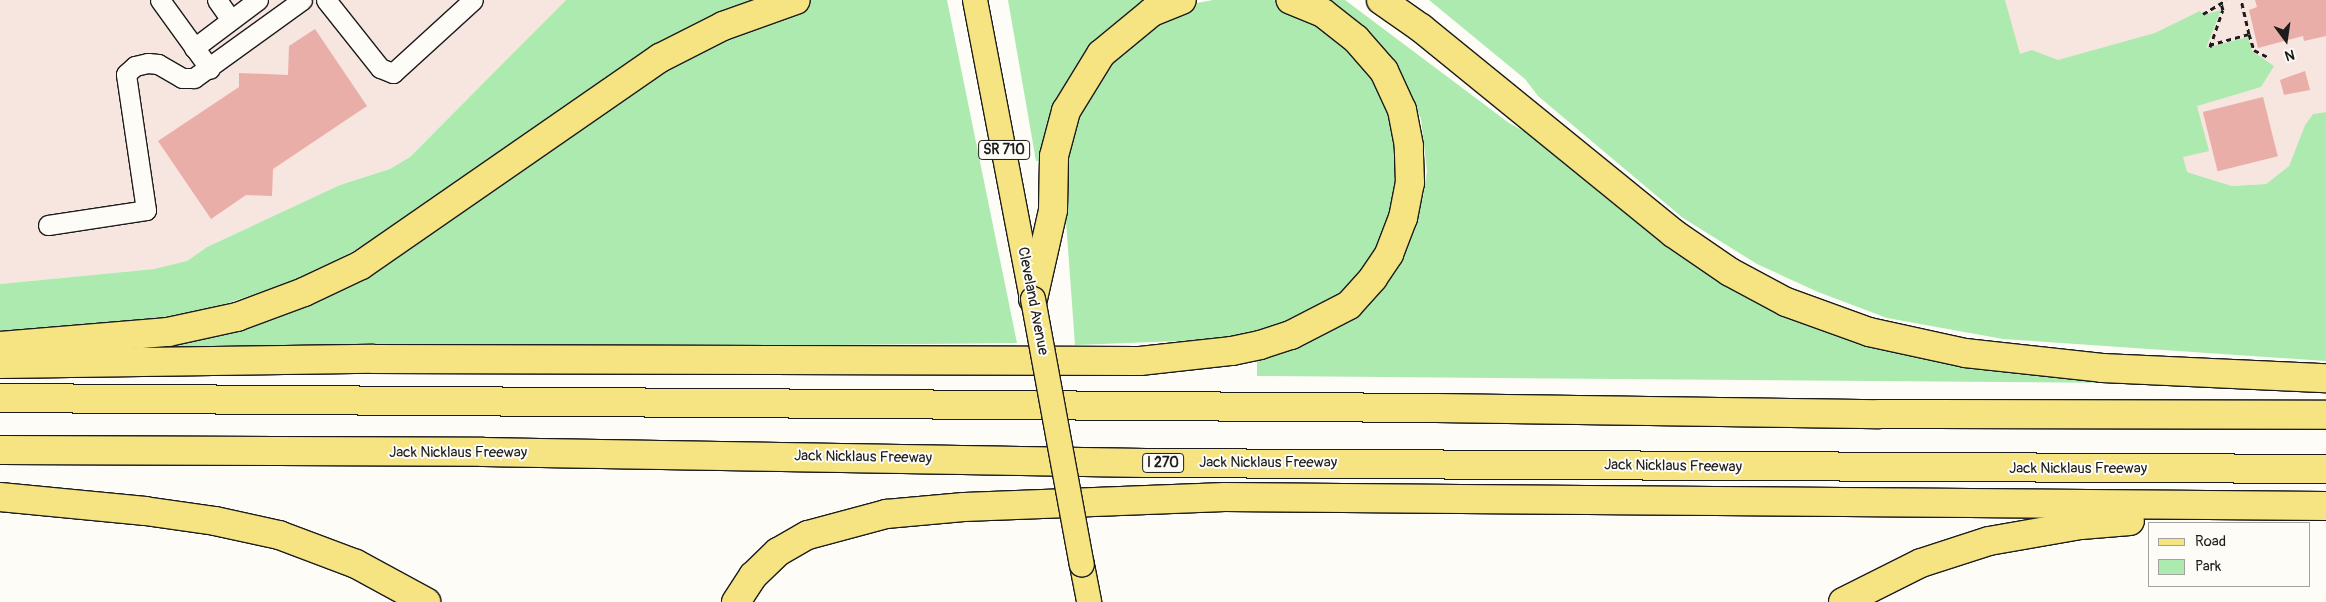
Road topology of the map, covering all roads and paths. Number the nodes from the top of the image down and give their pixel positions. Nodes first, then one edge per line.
1 (160, 0) edge
2 (217, 0) edge
3 (258, 0) edge
4 (302, 0) edge
5 (326, 0) edge
6 (473, 0) edge
7 (796, 0) edge
8 (974, 0) edge
9 (1182, 0) edge
10 (1290, 0) edge
11 (1381, 0) edge
12 (2226, 0) edge
13 (2241, 0) edge
14 (2221, 2) junction
15 (280, 7) edge
16 (2203, 14) dead end
17 (232, 20) junction
18 (2249, 34) junction
19 (194, 48) junction
20 (2268, 57) dead end
21 (210, 70) junction
22 (48, 225) dead end
23 (1033, 299) junction
24 (0, 346) edge
25 (0, 364) edge
26 (2326, 378) edge
27 (0, 398) edge
28 (2326, 415) edge
29 (0, 450) edge
30 (2326, 469) edge
31 (0, 497) edge
32 (2326, 506) edge
33 (2326, 512) edge
34 (426, 602) edge
35 (736, 602) edge
36 (1089, 602) edge
37 (1843, 602) edge

1 - 19 lane
2 - 17 lane
3 - 17 lane
4 - 15 lane
5 - 6 lane
7 - 24 highway
8 - 23 main road, Cleveland Avenue / SR 710
9 - 23 highway
10 - 25 highway
11 - 26 highway
12 - 14 path
13 - 18 path
14 - 16 path
14 - 18 path
15 - 21 lane
17 - 19 lane
18 - 20 path
19 - 21 lane
21 - 22 lane
23 - 36 main road, Cleveland Avenue / SR 710, bridge
27 - 28 highway
29 - 30 highway, Jack Nicklaus Freeway / I 270
31 - 34 highway
32 - 35 highway
33 - 37 highway

